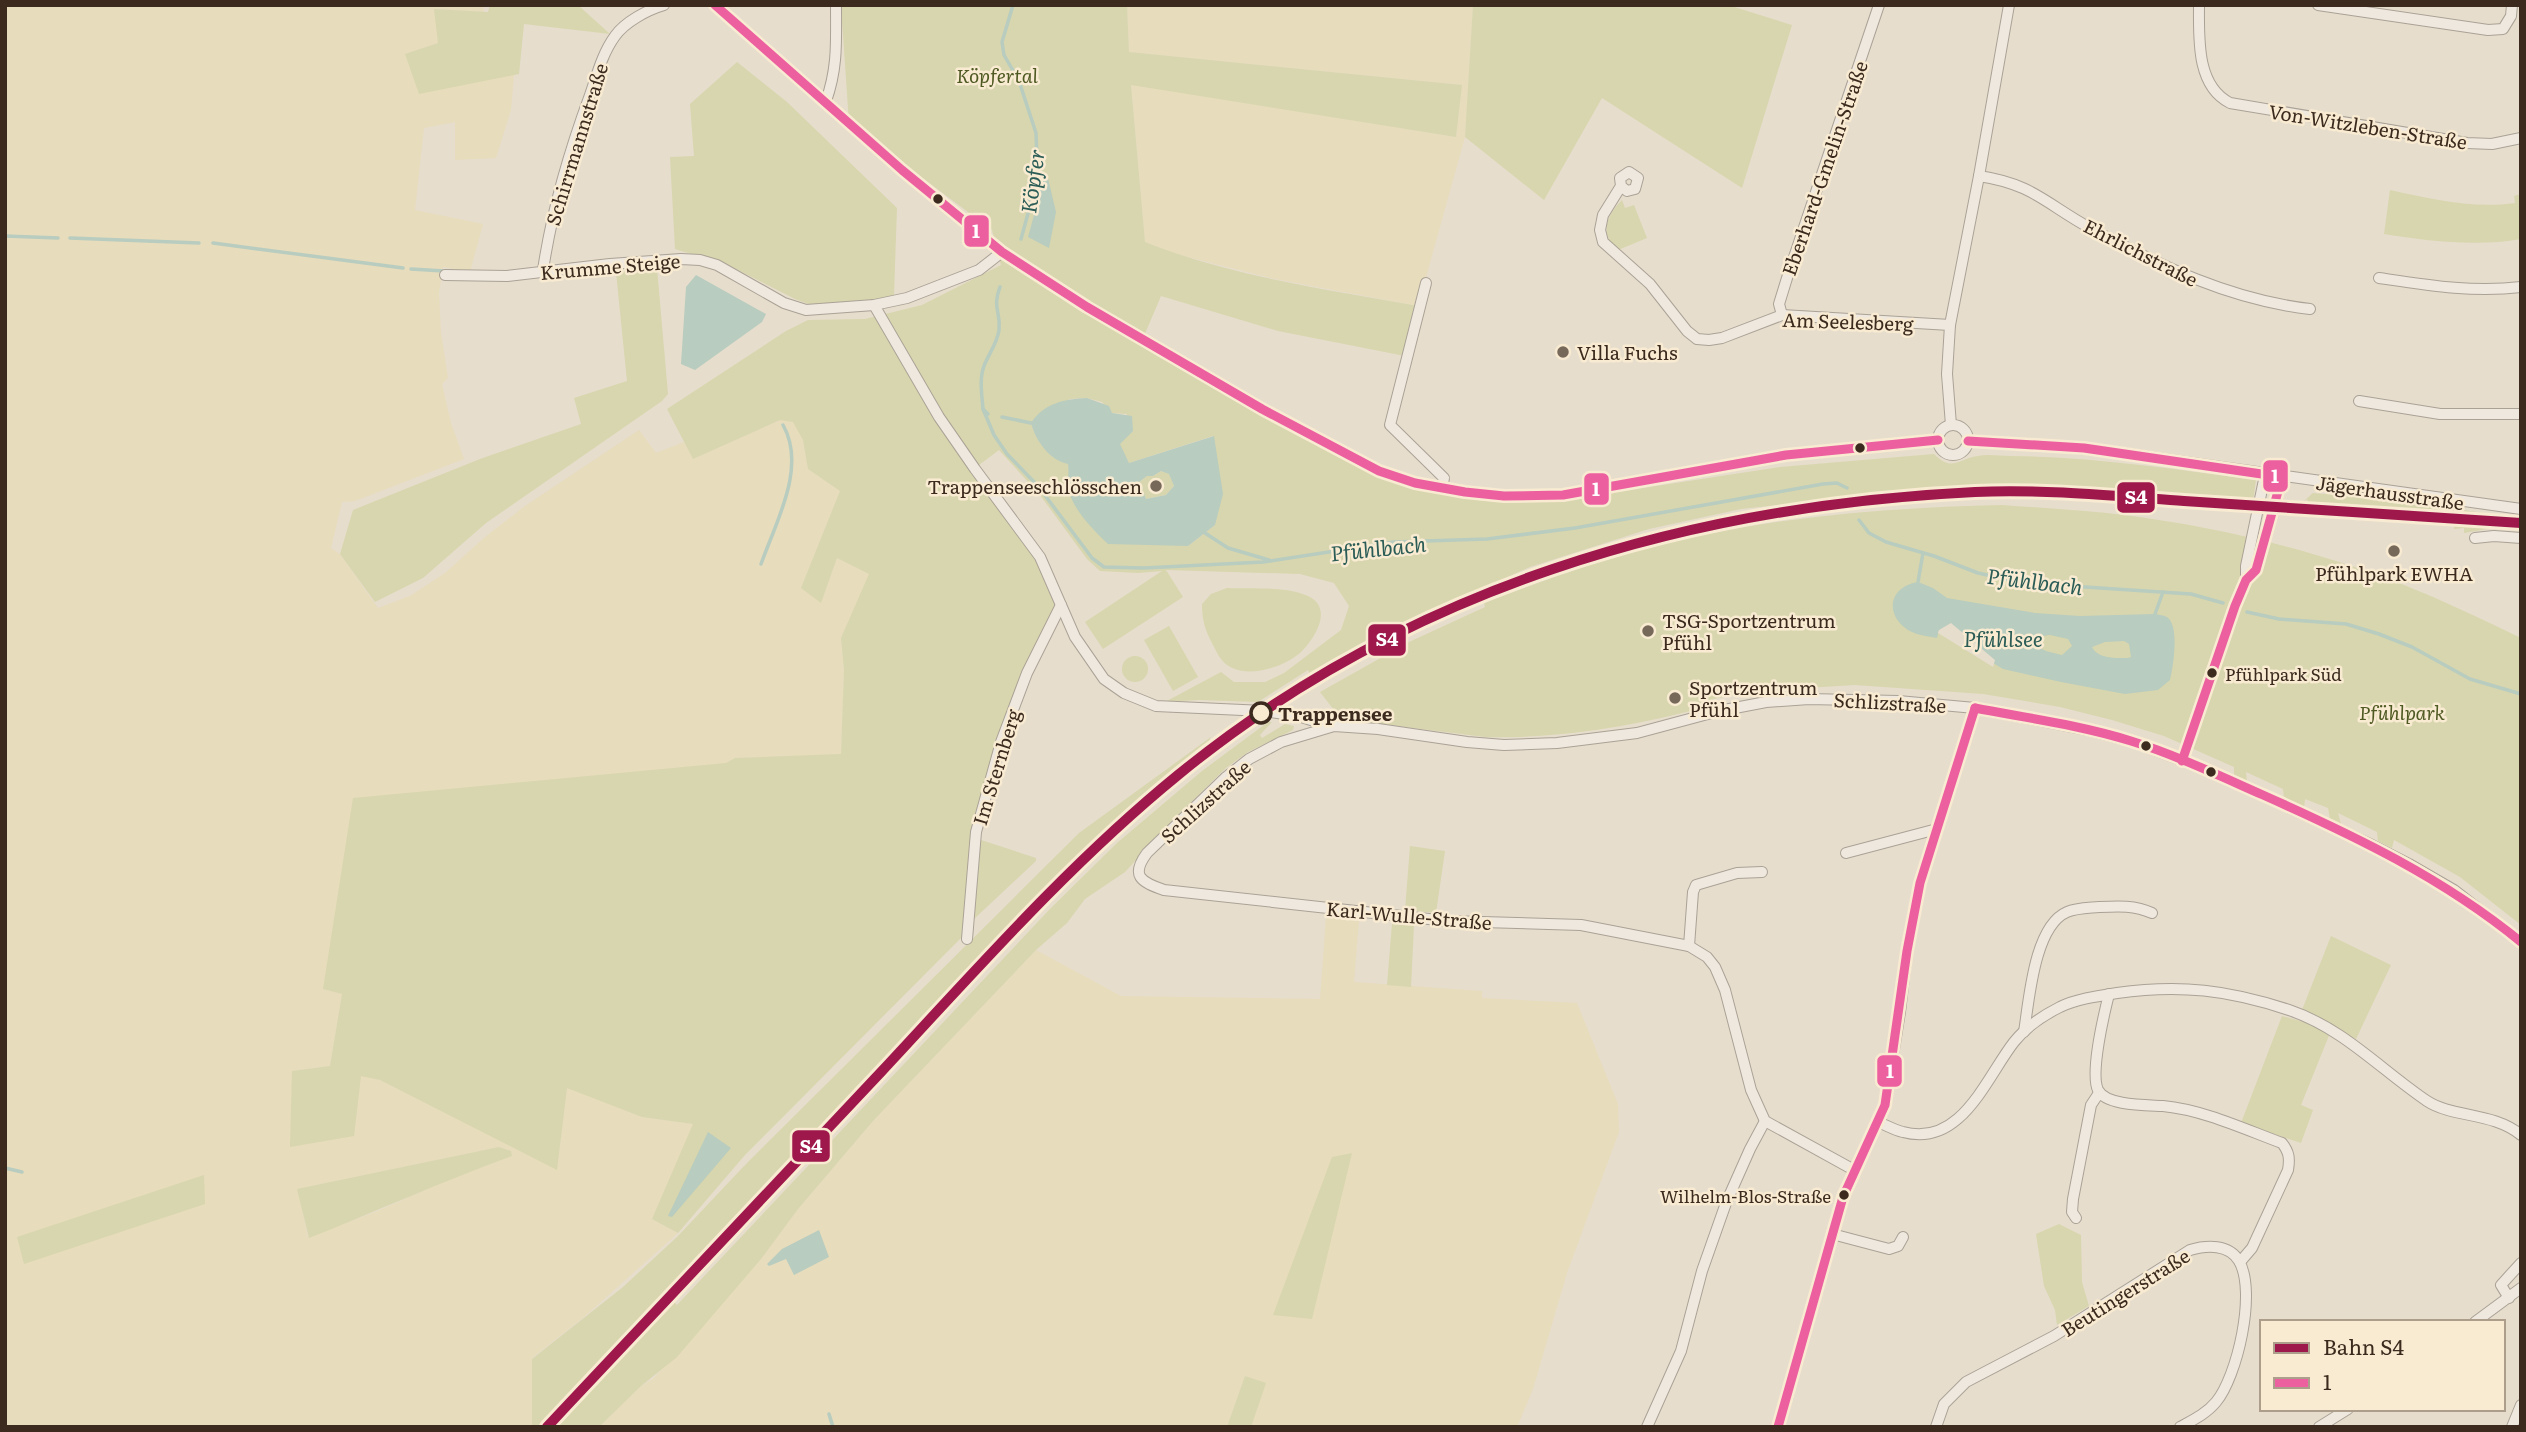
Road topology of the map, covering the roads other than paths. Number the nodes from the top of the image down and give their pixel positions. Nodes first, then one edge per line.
1 (664, 5) edge
2 (715, 5) edge
3 (836, 5) edge
4 (1879, 5) edge
5 (2008, 5) edge
6 (2199, 5) edge
7 (2318, 5) edge
8 (2512, 5) edge
9 (2360, 8) edge
10 (826, 101) junction
11 (2521, 138) edge
12 (1979, 176) junction
13 (1621, 186) dead end
14 (1002, 252) junction
15 (543, 270) junction
16 (445, 275) dead end
17 (2379, 278) dead end
18 (1426, 283) dead end
19 (2521, 287) edge
20 (874, 305) junction
21 (2311, 309) dead end
22 (1782, 316) junction
23 (1950, 325) junction
24 (2359, 401) dead end
25 (2521, 414) edge
26 (1951, 425) junction
27 (1938, 440) junction
28 (1968, 441) junction
29 (2266, 475) junction
30 (2282, 477) junction
31 (1442, 488) junction
32 (2521, 509) edge
33 (2475, 538) dead end
34 (2521, 538) edge
35 (2246, 580) junction
36 (1060, 605) junction
37 (1975, 708) junction
38 (1334, 726) junction
39 (2182, 761) junction
40 (1937, 828) junction
41 (1846, 853) dead end
42 (1138, 870) joint
43 (1762, 872) dead end
44 (2152, 913) dead end
45 (967, 939) dead end
46 (2521, 942) edge
47 (1689, 946) junction
48 (2109, 994) junction
49 (2024, 1032) junction
50 (2099, 1093) junction
51 (1765, 1121) junction
52 (1878, 1122) junction
53 (2521, 1135) edge
54 (1854, 1170) junction
55 (2076, 1218) dead end
56 (1832, 1234) junction
57 (1903, 1237) dead end
58 (2240, 1262) junction
59 (2521, 1263) edge
60 (2521, 1288) edge
61 (2509, 1298) junction
62 (2478, 1320) edge
63 (2521, 1405) edge
64 (2345, 1411) edge
65 (1647, 1427) edge
66 (1778, 1427) edge
67 (1936, 1427) edge
68 (2180, 1427) edge
69 (2319, 1427) edge
70 (2512, 1427) edge

1 - 15 street, Schirrmannstraße
2 - 10 street
3 - 10 street
4 - 22 street, Eberhard-Gmelin-Straße
5 - 12 street
6 - 11 street, Von-Witzleben-Straße
7 - 9 street
8 - 9 street
10 - 14 street
12 - 21 street, Ehrlichstraße
12 - 23 street
13 - 22 street, Am Seelesberg
14 - 20 street
14 - 31 street
15 - 16 street, Krumme Steige
15 - 20 street, Krumme Steige
17 - 19 street
18 - 31 street
20 - 36 street
22 - 23 street, Am Seelesberg
23 - 26 street
24 - 25 street
26 - 27 street
26 - 28 street
27 - 28 street
27 - 31 street
28 - 29 street, Jägerhausstraße
29 - 30 street, Jägerhausstraße
29 - 35 street
30 - 32 street, Jägerhausstraße
30 - 35 street
33 - 34 street, Jägerhausstraße
35 - 39 street
36 - 38 street
36 - 45 street, Im Sternberg
37 - 38 street, Schlizstraße
37 - 39 street, Schlizstraße
37 - 40 street
38 - 42 street, Schlizstraße
39 - 46 street, Schlizstraße
40 - 41 street
40 - 52 street
42 - 47 street, Karl-Wulle-Straße
43 - 47 street
44 - 49 street
47 - 51 street, Karl-Wulle-Straße
48 - 49 street
48 - 50 street
48 - 53 street
49 - 52 street
50 - 55 street
50 - 58 street
51 - 54 street
51 - 65 street
52 - 54 street
54 - 56 street
56 - 57 street
56 - 66 street
58 - 67 street, Beutingerstraße
58 - 68 street
59 - 61 street
60 - 61 street
61 - 62 street
63 - 70 street
64 - 69 street

